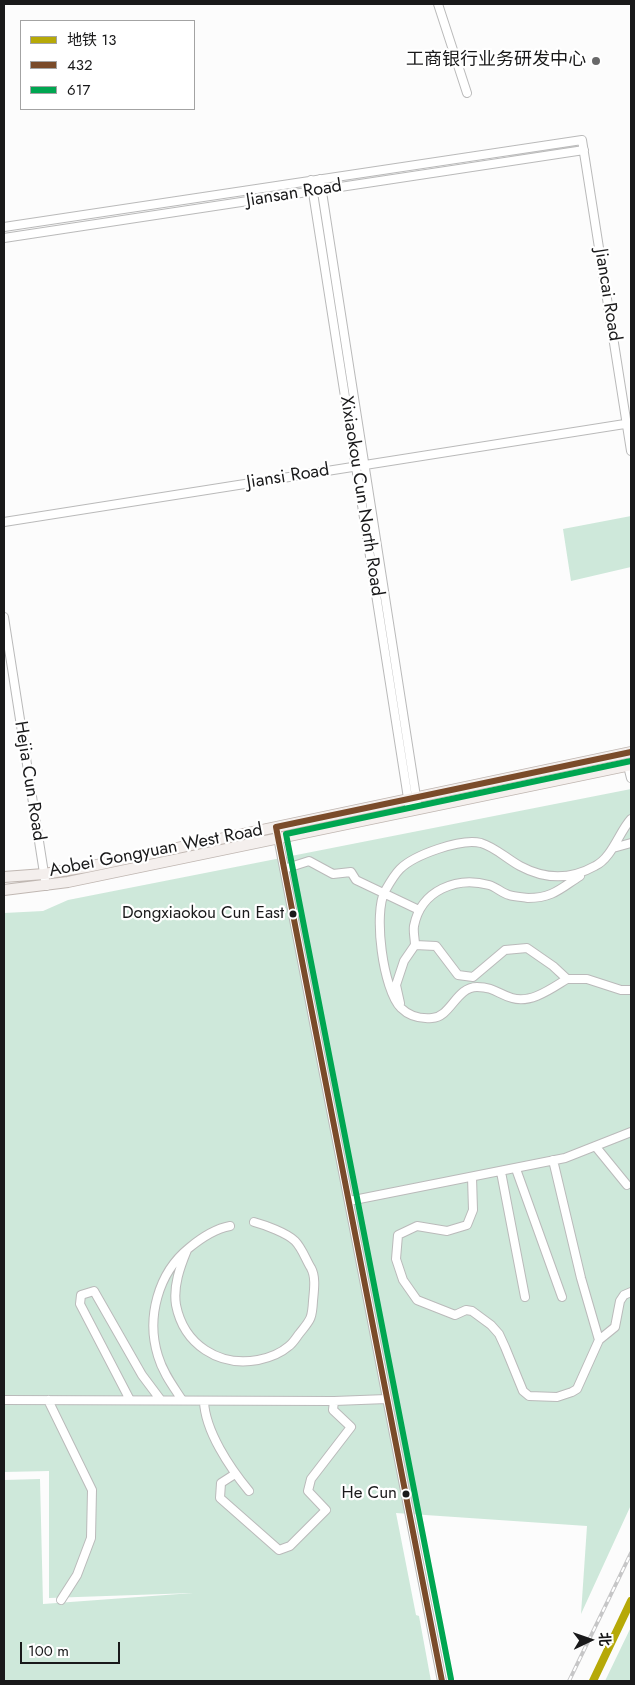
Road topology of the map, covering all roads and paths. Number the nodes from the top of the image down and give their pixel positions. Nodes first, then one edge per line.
1 (438, 4) edge
2 (467, 93) dead end
3 (582, 140) joint
4 (584, 150) junction
5 (320, 179) junction
6 (311, 180) junction
7 (317, 191) junction
8 (4, 226) edge
9 (4, 238) edge
10 (629, 423) edge
11 (631, 451) edge
12 (360, 466) junction
13 (4, 522) edge
14 (4, 618) edge
15 (631, 752) edge
16 (630, 765) edge
17 (631, 778) edge
18 (412, 798) junction
19 (414, 810) junction
20 (631, 819) edge
21 (276, 827) junction
22 (278, 839) junction
23 (631, 843) edge
24 (613, 848) junction
25 (597, 866) junction
26 (284, 869) junction
27 (44, 874) junction
28 (4, 877) edge
29 (46, 886) junction
30 (4, 890) edge
31 (384, 893) junction
32 (420, 910) junction
33 (415, 945) junction
34 (567, 979) junction
35 (631, 990) edge
36 (401, 1008) junction
37 (631, 1132) edge
38 (596, 1147) junction
39 (553, 1160) junction
40 (516, 1169) junction
41 (501, 1172) junction
42 (472, 1177) junction
43 (627, 1185) dead end
44 (348, 1201) junction
45 (254, 1222) dead end
46 (230, 1226) dead end
47 (187, 1250) junction
48 (631, 1292) edge
49 (525, 1297) dead end
50 (562, 1297) dead end
51 (600, 1340) junction
52 (387, 1399) junction
53 (4, 1400) edge
54 (48, 1400) junction
55 (130, 1400) junction
56 (160, 1400) junction
57 (182, 1400) junction
58 (204, 1401) junction
59 (334, 1401) junction
60 (235, 1474) junction
61 (249, 1491) dead end
62 (61, 1600) dead end
63 (442, 1681) edge

1 - 2 street
3 - 4 street, Jiancai Road
3 - 5 street, Jiansan Road
4 - 7 street, Jiansan Road
4 - 10 street, Jiancai Road
5 - 6 street, Jiansan Road
5 - 7 street, Xixiaokou Cun North Road
6 - 7 street, Xixiaokou Cun North Road
6 - 8 street, Jiansan Road
7 - 9 street, Jiansan Road
7 - 12 street, Xixiaokou Cun North Road
10 - 11 street, Jiancai Road
10 - 12 street, Jiansi Road
12 - 13 street, Jiansi Road
12 - 18 street, Xixiaokou Cun North Road
14 - 27 street, Hejia Cun Road
15 - 18 main road, Aobei Gongyuan West Road
16 - 17 street
16 - 19 main road, Aobei Gongyuan West Road
18 - 19 street, Xixiaokou Cun North Road
18 - 21 main road, Aobei Gongyuan West Road
19 - 22 main road, Aobei Gongyuan West Road
20 - 24 street
21 - 22 street
21 - 27 main road, Aobei Gongyuan West Road
22 - 26 street
22 - 29 main road, Aobei Gongyuan West Road
23 - 24 street
24 - 25 street
25 - 31 street
25 - 32 street
26 - 31 street
26 - 44 street
27 - 28 main road, Aobei Gongyuan West Road
27 - 29 street, Hejia Cun Road
29 - 30 main road, Aobei Gongyuan West Road
31 - 32 street
31 - 36 street
32 - 33 street
33 - 34 street
33 - 36 street
34 - 35 street
34 - 36 street
37 - 38 street
38 - 39 street
38 - 43 street
39 - 40 street
39 - 51 street
40 - 41 street
40 - 50 street
41 - 42 street
41 - 49 street
42 - 44 street
42 - 51 street
44 - 52 street
45 - 47 street
46 - 47 street
47 - 57 street
48 - 51 street
52 - 59 street
52 - 63 street
53 - 54 street
54 - 55 street
54 - 62 street
55 - 56 street
55 - 56 street
56 - 57 street
57 - 58 street
58 - 59 street
58 - 60 street
59 - 60 street
60 - 61 street

